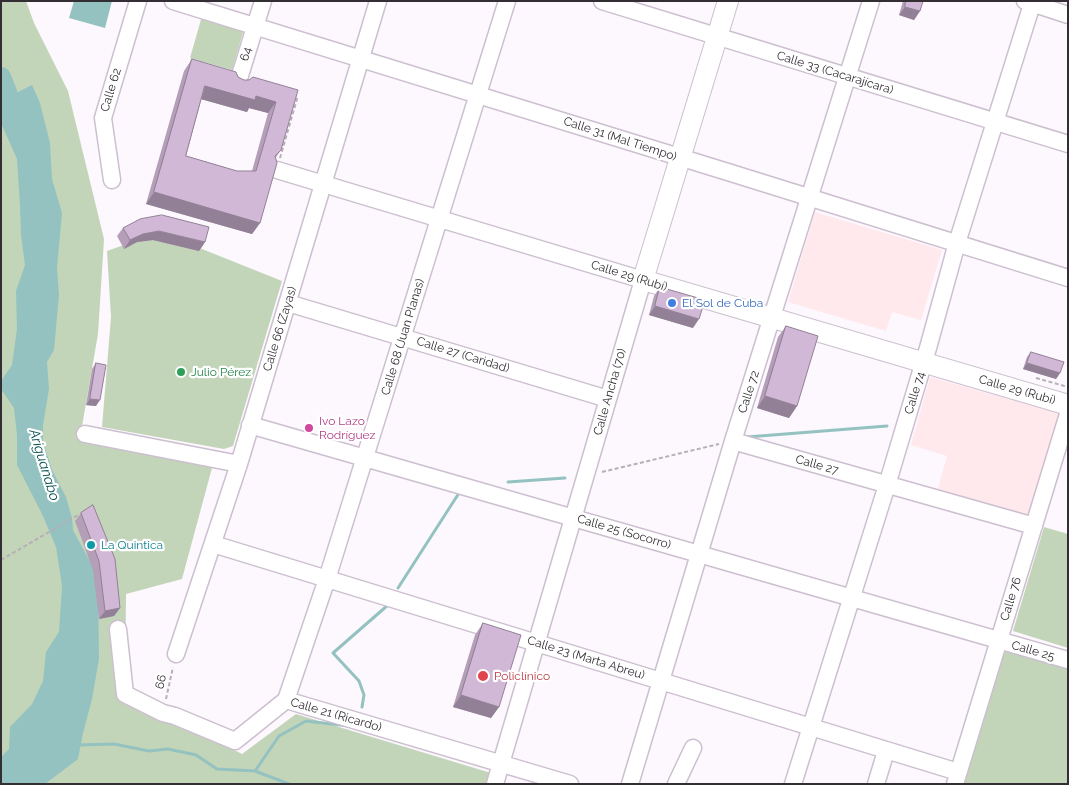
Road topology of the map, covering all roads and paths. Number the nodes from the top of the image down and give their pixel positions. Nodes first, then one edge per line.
1 (138, 1) edge
2 (173, 1) edge
3 (263, 1) edge
4 (378, 1) edge
5 (507, 1) edge
6 (602, 1) edge
7 (728, 1) edge
8 (871, 1) edge
9 (1030, 2) edge
10 (1068, 15) edge
11 (255, 26) junction
12 (718, 37) junction
13 (361, 58) junction
14 (847, 76) junction
15 (238, 82) edge
16 (478, 94) junction
17 (288, 96) edge
18 (995, 122) junction
19 (1068, 144) edge
20 (680, 158) junction
21 (277, 170) joint
22 (112, 180) dead end
23 (324, 184) junction
24 (810, 198) junction
25 (440, 219) junction
26 (957, 243) junction
27 (1068, 278) edge
28 (643, 280) junction
29 (288, 303) junction
30 (772, 318) junction
31 (402, 337) junction
32 (924, 362) junction
33 (608, 399) junction
34 (1068, 404) edge
35 (1068, 414) edge
36 (250, 424) junction
37 (85, 434) dead end
38 (734, 441) junction
39 (365, 458) junction
40 (239, 464) junction
41 (600, 472) dead end
42 (887, 485) junction
43 (78, 515) dead end
44 (573, 518) junction
45 (1034, 526) junction
46 (213, 544) junction
47 (699, 554) junction
48 (1, 560) edge
49 (327, 579) junction
50 (851, 598) junction
51 (118, 628) dead end
52 (999, 641) junction
53 (536, 643) junction
54 (176, 654) joint
55 (1068, 660) edge
56 (660, 681) junction
57 (286, 700) junction
58 (163, 713) junction
59 (811, 728) junction
60 (693, 748) dead end
61 (886, 751) junction
62 (501, 763) junction
63 (956, 778) edge
64 (495, 784) edge
65 (570, 784) edge
66 (630, 784) edge
67 (676, 784) edge
68 (794, 784) edge
69 (876, 784) edge

1 - 22 street, Calle 62
2 - 11 street, Calle 31 (Mal Tiempo)
3 - 11 street, 64
4 - 13 street, Calle 66 (Zayas)
5 - 16 street, Calle 68 (Juan Planas)
6 - 12 street, Calle 33 (Cacarajícara)
7 - 12 main road, Calle Ancha (70)
8 - 14 street, Calle 72
9 - 10 street
9 - 18 street, Calle 74
11 - 13 street, Calle 31 (Mal Tiempo)
11 - 15 street, 64
12 - 14 street, Calle 33 (Cacarajícara)
12 - 20 main road, Calle Ancha (70)
13 - 16 street, Calle 31 (Mal Tiempo)
13 - 23 street, Calle 66 (Zayas)
14 - 18 street, Calle 33 (Cacarajícara)
14 - 24 street, Calle 72
16 - 20 street, Calle 31 (Mal Tiempo)
16 - 25 street, Calle 68 (Juan Planas)
17 - 21 path
18 - 19 street, Calle 33 (Cacarajícara)
18 - 26 street, Calle 74
20 - 24 street, Calle 31 (Mal Tiempo)
20 - 28 main road, Calle Ancha (70)
21 - 23 street, Calle 29 (Rubí)
23 - 25 street, Calle 29 (Rubí)
23 - 29 street, Calle 66 (Zayas)
24 - 26 street, Calle 31 (Mal Tiempo)
24 - 30 street, Calle 72
25 - 28 street, Calle 29 (Rubí)
25 - 31 street, Calle 68 (Juan Planas)
26 - 27 street, Calle 31 (Mal Tiempo)
26 - 32 street, Calle 74
28 - 30 main road, Calle 29 (Rubí)
28 - 33 street, Calle Ancha (70)
29 - 31 street, Calle 27 (Caridad)
29 - 36 street, Calle 66 (Zayas)
30 - 32 main road, Calle 29 (Rubí)
30 - 38 street, Calle 72
31 - 33 street, Calle 27 (Caridad)
31 - 39 street, Calle 68 (Juan Planas)
32 - 34 main road, Calle 29 (Rubí)
32 - 42 street, Calle 74
33 - 44 street, Calle Ancha (70)
35 - 45 street, Calle 76
36 - 39 street, Calle 25 (Socorro)
36 - 40 street, Calle 66 (Zayas)
37 - 40 street
38 - 41 path
38 - 42 street, Calle 27
38 - 47 street, Calle 72
39 - 44 street, Calle 25 (Socorro)
39 - 49 street, Calle 68 (Juan Planas)
40 - 46 street, Calle 66 (Zayas)
42 - 45 street, Calle 27
42 - 50 street, Calle 74
43 - 48 path
44 - 47 street, Calle 25 (Socorro)
44 - 53 street, Calle Ancha (70)
45 - 52 street, Calle 76
46 - 49 street, Calle 23 (Marta Abreu)
46 - 54 street, Calle 66 (Zayas)
47 - 50 street, Calle 25 (Socorro)
47 - 56 street, Calle 72
49 - 53 street, Calle 23 (Marta Abreu)
49 - 57 street, Calle 68 (Juan Planas)
50 - 52 street, Calle 25 (Socorro)
50 - 59 street, Calle 74
51 - 58 street, Calle 21 (Ricardo)
52 - 55 street, Calle 25
52 - 63 street, Calle 76
53 - 56 street, Calle 23 (Marta Abreu)
53 - 62 street, Calle Ancha (70)
54 - 58 path, 66
56 - 59 street, Calle 23 (Marta Abreu)
56 - 66 street, Calle 72
57 - 58 street, Calle 21 (Ricardo)
57 - 62 street, Calle 21 (Ricardo)
59 - 61 street, Calle 23 (Marta Abreu)
59 - 68 street, Calle 74
60 - 67 street
61 - 63 street, Calle 23 (Marta Abreu)
61 - 69 street
62 - 64 street, Calle Ancha (70)
62 - 65 street, Calle 21 (Ricardo)

